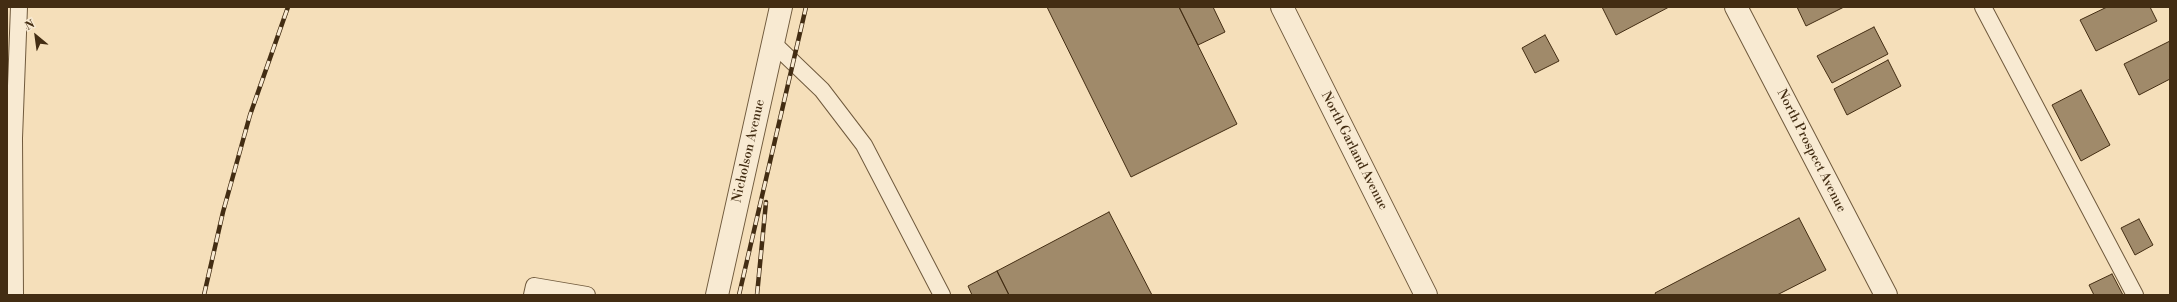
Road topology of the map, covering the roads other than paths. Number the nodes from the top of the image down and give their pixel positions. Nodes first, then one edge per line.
1 (19, 7) edge
2 (781, 7) edge
3 (1282, 7) edge
4 (1736, 7) edge
5 (1983, 7) edge
6 (773, 43) junction
7 (15, 295) edge
8 (532, 295) edge
9 (587, 295) edge
10 (717, 295) edge
11 (942, 295) edge
12 (1426, 295) edge
13 (1886, 295) edge
14 (2135, 295) edge

1 - 7 lane
2 - 6 street, Nicholson Avenue
3 - 12 street, North Garland Avenue
4 - 13 street, North Prospect Avenue
5 - 14 lane
6 - 10 street, Nicholson Avenue
6 - 11 lane
8 - 9 lane

